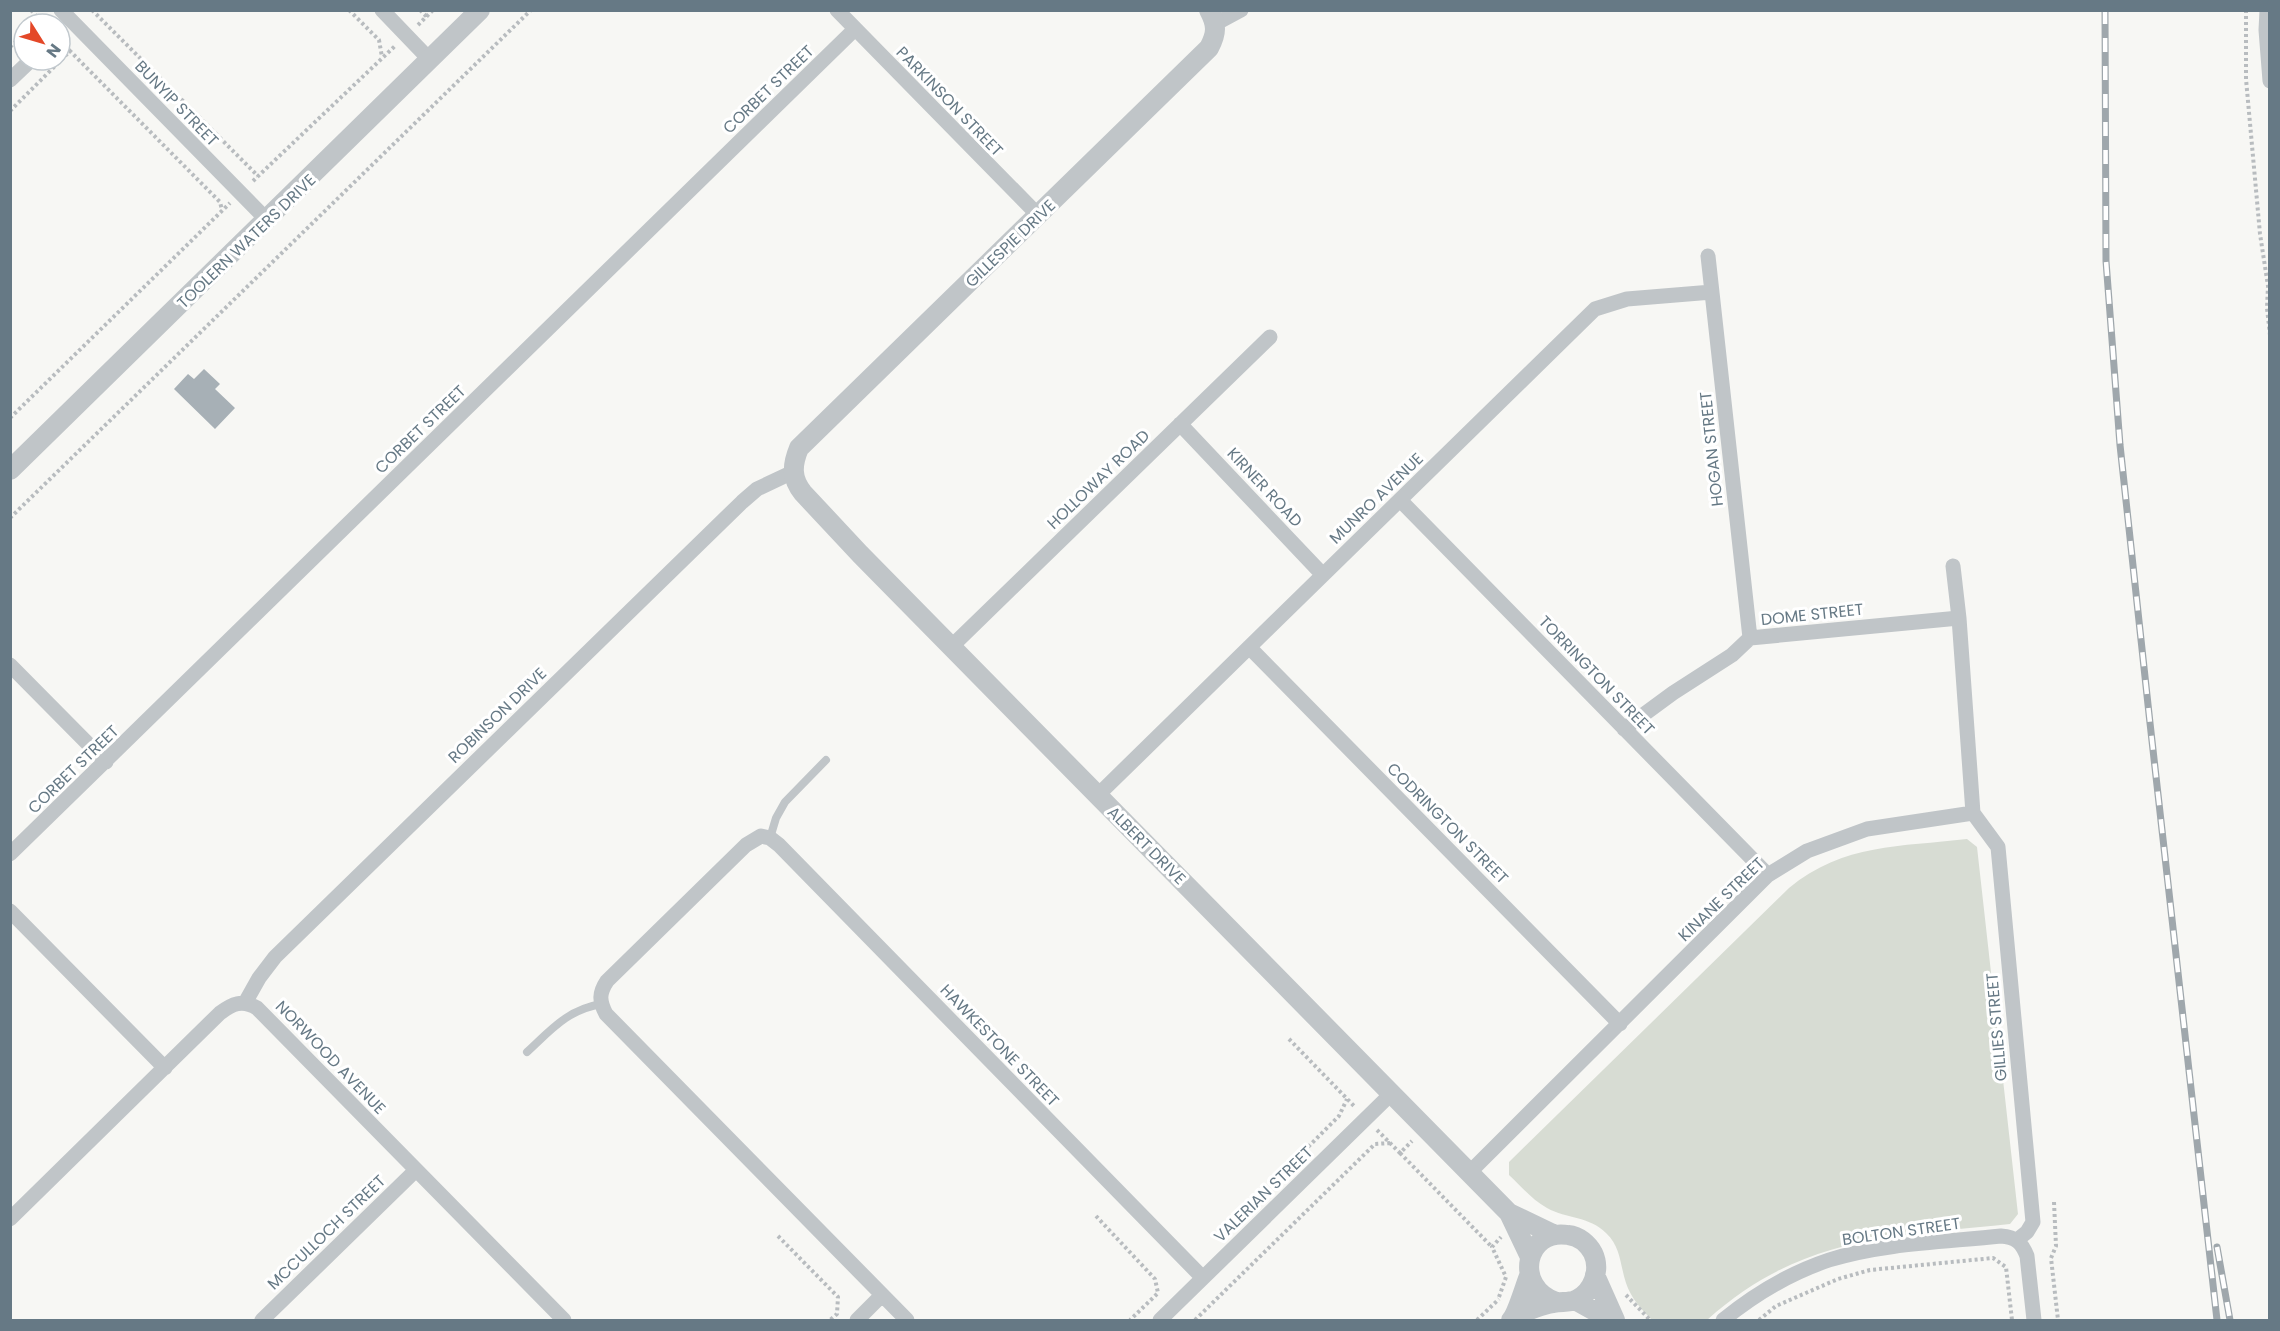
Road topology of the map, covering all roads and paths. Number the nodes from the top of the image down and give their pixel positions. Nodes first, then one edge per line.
1 (92, 10) edge
2 (350, 10) edge
3 (382, 10) edge
4 (420, 10) edge
5 (433, 10) edge
6 (480, 10) edge
7 (531, 10) edge
8 (837, 10) edge
9 (1241, 10) edge
10 (2246, 10) edge
11 (2267, 10) edge
12 (427, 17) junction
13 (1212, 17) edge
14 (72, 29) edge
15 (855, 29) junction
16 (407, 36) junction
17 (72, 53) edge
18 (382, 57) junction
19 (430, 60) junction
20 (2269, 70) edge
21 (49, 72) edge
22 (2270, 81) edge
23 (10, 111) edge
24 (258, 176) junction
25 (240, 194) junction
26 (222, 210) junction
27 (1038, 215) junction
28 (267, 220) junction
29 (1708, 256) dead end
30 (1712, 292) junction
31 (2270, 335) edge
32 (1270, 338) dead end
33 (10, 418) edge
34 (1180, 424) junction
35 (10, 470) edge
36 (793, 472) junction
37 (1400, 500) junction
38 (10, 518) edge
39 (1953, 566) dead end
40 (1323, 575) junction
41 (1959, 618) junction
42 (1750, 638) junction
43 (951, 647) junction
44 (1249, 647) junction
45 (10, 665) edge
46 (1624, 729) junction
47 (826, 760) dead end
48 (106, 762) junction
49 (1098, 795) junction
50 (1973, 813) junction
51 (770, 838) junction
52 (10, 854) edge
53 (1768, 875) junction
54 (10, 911) edge
55 (245, 1003) junction
56 (601, 1004) junction
57 (1620, 1024) junction
58 (528, 1052) dead end
59 (165, 1068) junction
60 (1391, 1094) junction
61 (1347, 1099) dead end
62 (1390, 1143) dead end
63 (1400, 1153) dead end
64 (416, 1170) junction
65 (1469, 1173) junction
66 (1281, 1174) dead end
67 (2054, 1202) dead end
68 (1509, 1213) junction
69 (1096, 1216) dead end
70 (10, 1219) edge
71 (1555, 1235) junction
72 (778, 1236) dead end
73 (2017, 1240) junction
74 (1492, 1246) dead end
75 (1530, 1266) junction
76 (1596, 1275) junction
77 (1203, 1278) junction
78 (882, 1295) junction
79 (1499, 1299) dead end
80 (1565, 1301) junction
81 (1518, 1316) edge
82 (262, 1320) edge
83 (564, 1320) edge
84 (830, 1320) edge
85 (857, 1320) edge
86 (907, 1320) edge
87 (1130, 1320) edge
88 (1160, 1320) edge
89 (1195, 1320) edge
90 (1477, 1320) edge
91 (1613, 1320) edge
92 (1723, 1320) edge
93 (1759, 1320) edge
94 (2012, 1320) edge
95 (2034, 1320) edge
96 (2058, 1320) edge

1 - 24 path
2 - 18 path
3 - 16 street
4 - 12 path
5 - 12 path
6 - 19 street, TOOLERN WATERS DRIVE
7 - 38 path
8 - 15 street, PARKINSON STREET
9 - 13 street
10 - 31 path
11 - 20 street
12 - 16 path
13 - 27 street, GILLESPIE DRIVE
14 - 25 street, BUNYIP STREET
15 - 27 street, PARKINSON STREET
15 - 48 street, CORBET STREET
16 - 18 path
16 - 19 street
17 - 26 path
18 - 24 path
19 - 28 street, TOOLERN WATERS DRIVE
20 - 22 street
21 - 23 path
24 - 25 path
25 - 26 path
25 - 28 street, BUNYIP STREET
26 - 33 path
27 - 36 street, GILLESPIE DRIVE
28 - 35 street, TOOLERN WATERS DRIVE
29 - 30 street, HOGAN STREET
30 - 37 street, MUNRO AVENUE
30 - 42 street, HOGAN STREET
32 - 34 street, HOLLOWAY ROAD
34 - 40 street, KIRNER ROAD
34 - 43 street, HOLLOWAY ROAD
36 - 43 street, ALBERT DRIVE
36 - 55 street, ROBINSON DRIVE
37 - 40 street, MUNRO AVENUE
37 - 46 street, TORRINGTON STREET
39 - 41 street
40 - 44 street, MUNRO AVENUE
41 - 42 street, DOME STREET
41 - 50 street
42 - 46 street, DOME STREET
43 - 49 street, ALBERT DRIVE
44 - 49 street, MUNRO AVENUE
44 - 57 street, CODRINGTON STREET
45 - 48 street
46 - 53 street, TORRINGTON STREET
47 - 51 lane
48 - 52 street, CORBET STREET
49 - 60 street, ALBERT DRIVE
50 - 53 street, KINANE STREET
50 - 73 street, GILLIES STREET
51 - 56 street
51 - 77 street, HAWKESTONE STREET
53 - 57 street, KINANE STREET
54 - 59 street
55 - 59 street
55 - 64 street, NORWOOD AVENUE
56 - 58 lane
56 - 78 street
57 - 65 street, KINANE STREET
59 - 70 street
60 - 65 street, ALBERT DRIVE
60 - 77 street, VALERIAN STREET
61 - 66 path
62 - 89 path
63 - 74 path
64 - 82 street, MCCULLOCH STREET
64 - 83 street, NORWOOD AVENUE
65 - 68 street, ALBERT DRIVE
67 - 96 path
68 - 71 street, ALBERT DRIVE
68 - 75 street, ALBERT DRIVE
69 - 87 path
71 - 75 street
71 - 76 street
72 - 84 path
73 - 92 street, BOLTON STREET
73 - 95 street
75 - 80 street
75 - 81 street
76 - 80 street
76 - 91 street
77 - 88 street, VALERIAN STREET
78 - 85 street
78 - 86 street
79 - 90 path
80 - 81 street
80 - 91 street
93 - 94 path

